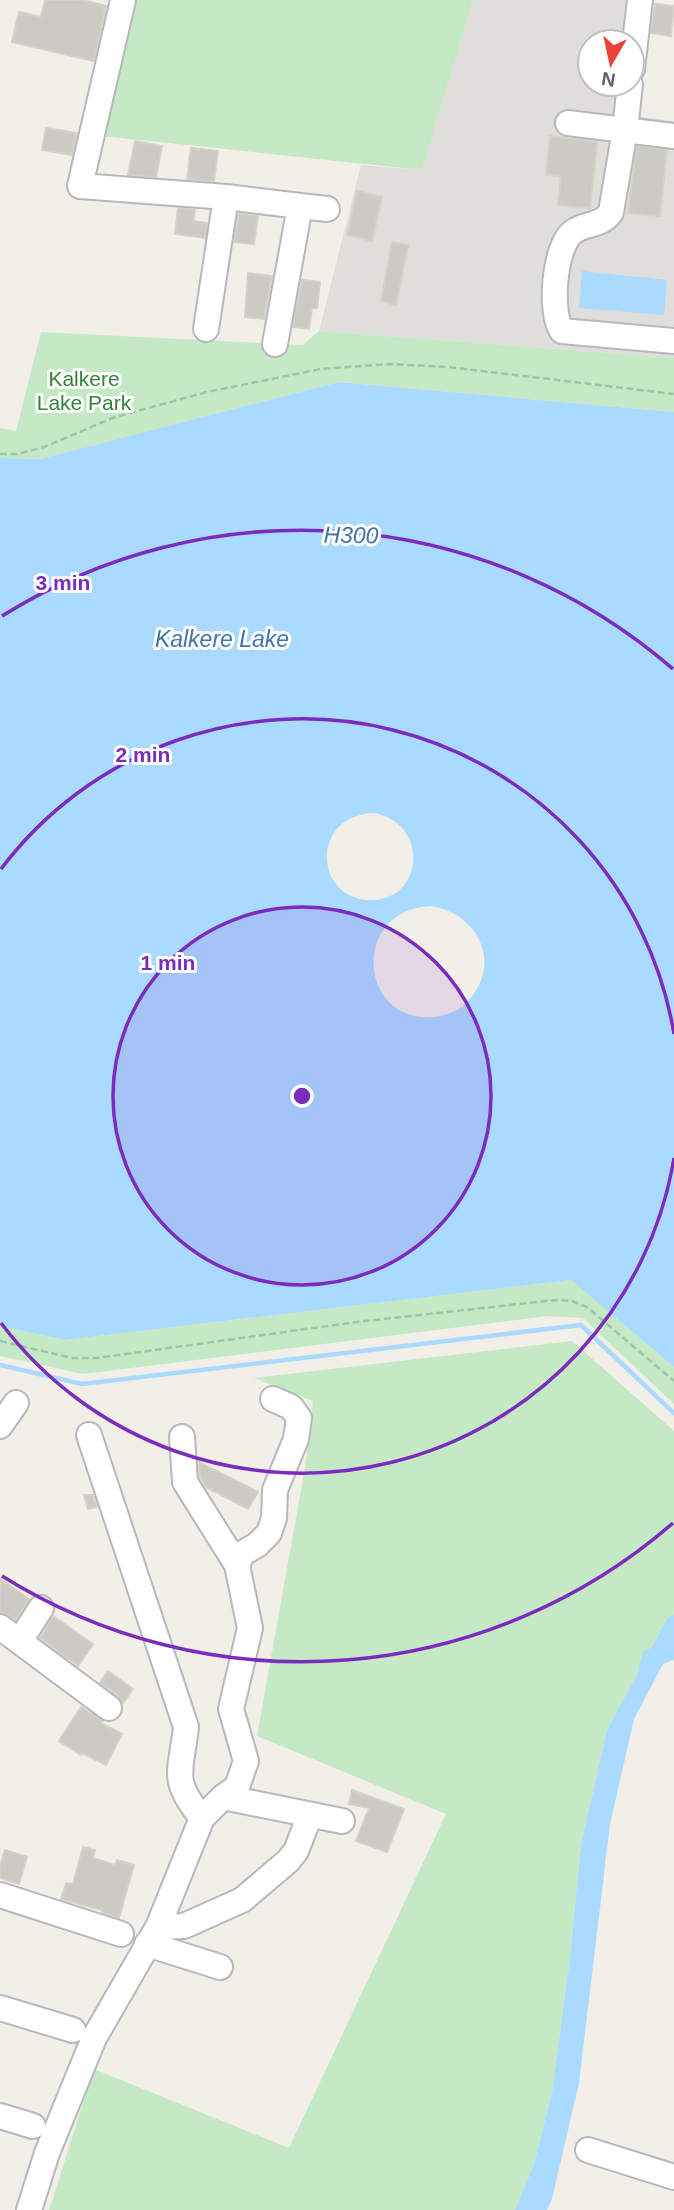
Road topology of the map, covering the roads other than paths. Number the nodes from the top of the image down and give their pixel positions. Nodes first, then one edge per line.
1 (123, 0) edge
2 (640, 0) edge
3 (637, 28) edge
4 (628, 98) edge
5 (568, 123) dead end
6 (625, 130) junction
7 (674, 136) edge
8 (226, 197) junction
9 (300, 206) junction
10 (327, 209) dead end
11 (206, 329) dead end
12 (674, 341) edge
13 (275, 344) dead end
14 (273, 1399) dead end
15 (16, 1403) dead end
16 (0, 1426) edge
17 (89, 1436) dead end
18 (181, 1437) dead end
19 (237, 1565) junction
20 (41, 1608) dead end
21 (10, 1634) edge
22 (109, 1708) dead end
23 (223, 1797) junction
24 (310, 1815) junction
25 (202, 1818) junction
26 (342, 1821) dead end
27 (0, 1895) edge
28 (121, 1934) dead end
29 (153, 1935) junction
30 (220, 1967) dead end
31 (0, 2008) edge
32 (73, 2030) dead end
33 (0, 2116) edge
34 (33, 2126) dead end
35 (588, 2150) dead end
36 (674, 2177) edge
37 (29, 2210) edge

1 - 8 street
2 - 3 street
4 - 6 street
5 - 6 street
6 - 7 street
6 - 12 street
8 - 9 street
8 - 11 street
9 - 10 street
9 - 13 street
14 - 19 street
15 - 16 street
17 - 25 street
18 - 19 street
19 - 23 street
20 - 21 street
21 - 22 street
23 - 24 street
23 - 25 street
24 - 26 street
24 - 29 street
25 - 29 street
27 - 28 street
29 - 30 street
29 - 37 street
31 - 32 street
33 - 34 street
35 - 36 street

